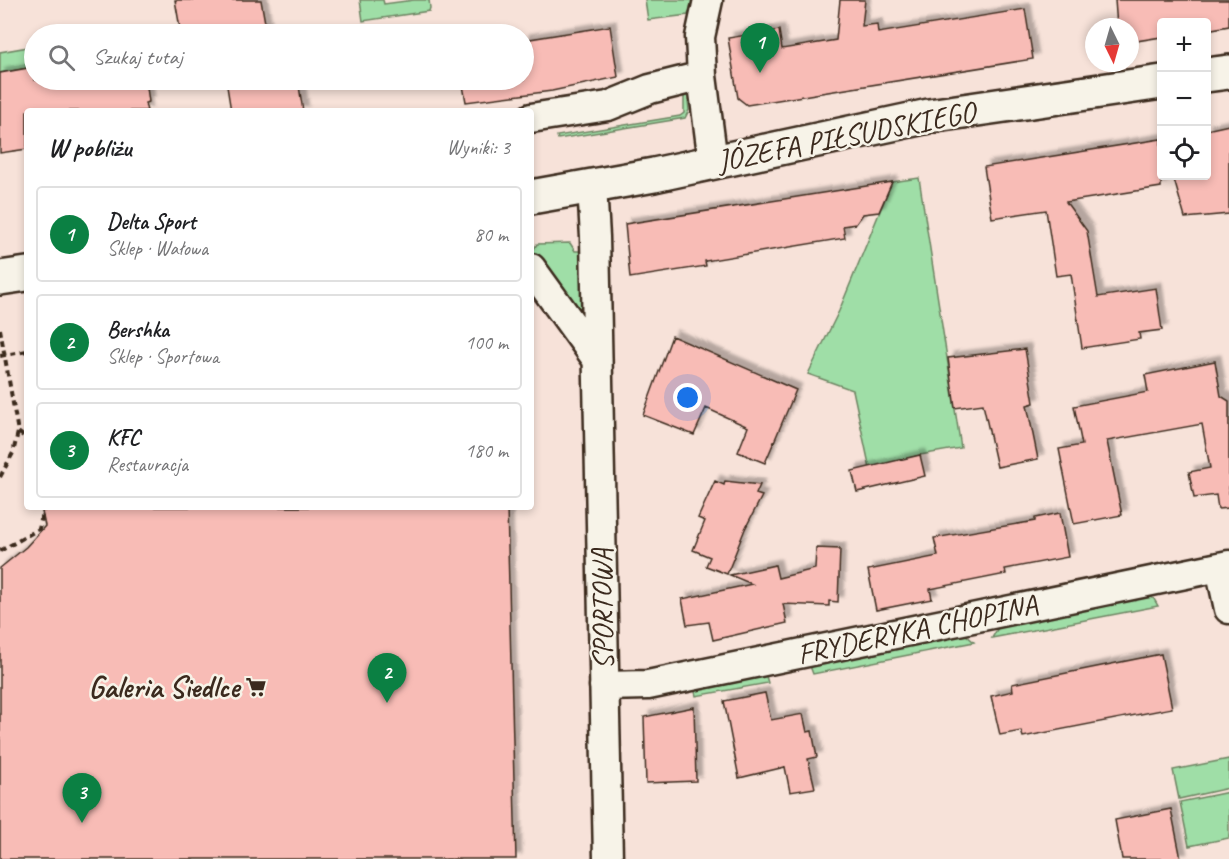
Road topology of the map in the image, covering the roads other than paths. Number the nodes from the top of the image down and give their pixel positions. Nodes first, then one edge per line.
1 (708, 0) edge
2 (1229, 72) edge
3 (1211, 74) edge
4 (702, 76) junction
5 (1157, 83) edge
6 (534, 118) edge
7 (713, 162) junction
8 (592, 186) junction
9 (534, 196) edge
10 (534, 272) edge
11 (24, 274) edge
12 (0, 278) edge
13 (596, 358) junction
14 (1224, 566) edge
15 (1229, 609) edge
16 (604, 686) junction
17 (608, 859) edge

1 - 4 street
2 - 3 main road
4 - 6 street
4 - 7 street
5 - 7 main road, JÓZEFA PIŁSUDSKIEGO
7 - 8 main road, JÓZEFA PIŁSUDSKIEGO
8 - 9 main road, JÓZEFA PIŁSUDSKIEGO
8 - 13 street, SPORTOWA
10 - 13 street
11 - 12 main road
13 - 16 street, SPORTOWA
14 - 15 street
14 - 16 street, FRYDERYKA CHOPINA
16 - 17 street, SPORTOWA

